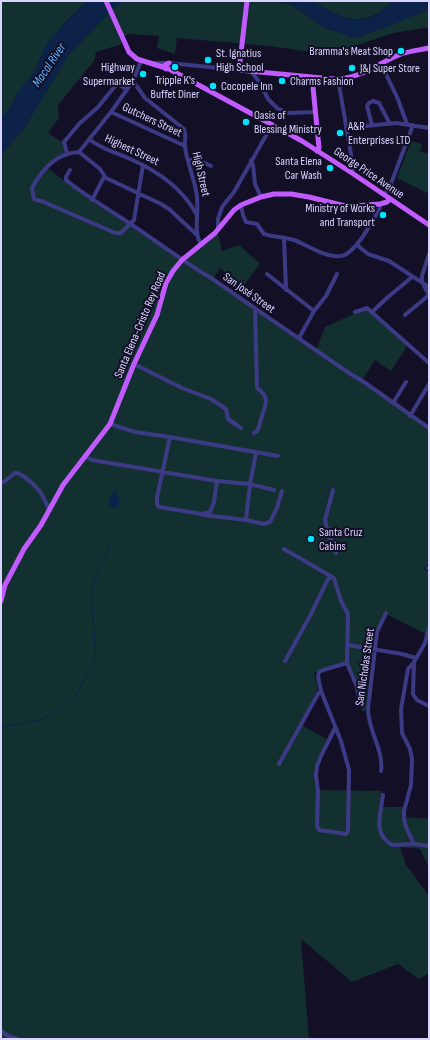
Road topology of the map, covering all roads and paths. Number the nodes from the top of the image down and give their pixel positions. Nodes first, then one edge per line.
1 (106, 1) edge
2 (247, 1) edge
3 (429, 48) edge
4 (140, 61) junction
5 (149, 63) junction
6 (169, 63) junction
7 (381, 64) junction
8 (166, 68) junction
9 (239, 70) junction
10 (251, 71) junction
11 (312, 77) junction
12 (338, 79) junction
13 (134, 81) junction
14 (127, 89) junction
15 (111, 112) junction
16 (315, 112) junction
17 (390, 124) junction
18 (407, 124) junction
19 (272, 125) junction
20 (372, 125) junction
21 (413, 125) junction
22 (346, 128) junction
23 (429, 128) edge
24 (89, 139) junction
25 (185, 146) junction
26 (317, 151) junction
27 (79, 152) junction
28 (67, 153) junction
29 (188, 160) junction
30 (251, 160) junction
31 (143, 165) junction
32 (210, 166) dead end
33 (70, 170) dead end
34 (352, 173) junction
35 (104, 177) junction
36 (138, 192) junction
37 (384, 195) junction
38 (262, 197) junction
39 (390, 199) junction
40 (92, 200) junction
41 (380, 204) junction
42 (241, 206) junction
43 (197, 215) junction
44 (132, 224) junction
45 (429, 225) edge
46 (218, 229) junction
47 (197, 235) junction
48 (284, 238) junction
49 (201, 244) junction
50 (357, 245) junction
51 (429, 254) edge
52 (182, 260) junction
53 (267, 274) dead end
54 (337, 274) dead end
55 (412, 277) junction
56 (422, 282) junction
57 (429, 287) edge
58 (286, 290) junction
59 (429, 295) edge
60 (255, 308) junction
61 (314, 311) junction
62 (355, 312) dead end
63 (372, 312) junction
64 (405, 315) dead end
65 (299, 338) junction
66 (429, 363) edge
67 (134, 364) junction
68 (406, 382) dead end
69 (429, 384) edge
70 (393, 403) junction
71 (410, 416) junction
72 (110, 424) junction
73 (241, 428) dead end
74 (429, 428) edge
75 (254, 433) dead end
76 (170, 437) junction
77 (256, 453) junction
78 (84, 456) junction
79 (278, 456) dead end
80 (163, 472) junction
81 (217, 481) junction
82 (1, 483) edge
83 (250, 484) junction
84 (274, 490) dead end
85 (333, 490) dead end
86 (282, 491) dead end
87 (50, 510) junction
88 (202, 514) junction
89 (246, 520) junction
90 (284, 549) dead end
91 (336, 553) dead end
92 (332, 577) junction
93 (1, 601) edge
94 (386, 613) dead end
95 (429, 628) edge
96 (348, 645) junction
97 (376, 649) junction
98 (415, 660) junction
99 (285, 661) dead end
100 (347, 663) junction
101 (321, 691) junction
102 (360, 705) dead end
103 (429, 706) edge
104 (335, 728) junction
105 (279, 764) dead end
106 (381, 771) dead end
107 (384, 795) dead end
108 (414, 844) junction
109 (429, 846) edge
110 (1, 1031) edge
111 (17, 1039) edge

1 - 4 main road
2 - 9 main road
3 - 7 main road, George Price Avenue
4 - 5 main road, George Price Avenue
4 - 13 street
5 - 6 street, George Price Avenue
5 - 8 main road, George Price Avenue
6 - 8 main road
6 - 9 street, George Price Avenue
7 - 12 main road, George Price Avenue
7 - 18 street
8 - 19 main road, George Price Avenue
9 - 10 main road, George Price Avenue
10 - 11 main road, George Price Avenue
10 - 16 street
11 - 12 main road, George Price Avenue
11 - 16 main road
12 - 22 street
13 - 14 street
13 - 25 street, High Street
14 - 15 street
14 - 28 street
15 - 24 street
15 - 25 street, Gutchers Street
16 - 26 main road
17 - 18 street
17 - 20 street
17 - 20 street
18 - 21 street
19 - 26 main road, George Price Avenue
19 - 30 street
20 - 22 street
21 - 23 street
21 - 37 street
22 - 34 street
24 - 27 street
24 - 31 street, Highest Street
25 - 29 street, High Street
26 - 34 main road, George Price Avenue
27 - 28 street
27 - 35 street
28 - 44 street
29 - 32 street
29 - 43 street, High Street
30 - 38 street
30 - 46 street
31 - 36 street
31 - 43 street, Highest Street
33 - 40 street, San José Street
34 - 37 main road, George Price Avenue
35 - 36 street
35 - 40 street
36 - 44 street
36 - 47 street
37 - 39 main road, George Price Avenue
38 - 41 main road, Santa Elena-Cristo Rey Road
38 - 42 main road, Santa Elena-Cristo Rey Road
39 - 41 main road, Santa Elena-Cristo Rey Road
39 - 45 main road, George Price Avenue
40 - 44 street, San José Street
41 - 50 street
42 - 46 main road, Santa Elena-Cristo Rey Road
42 - 48 street
43 - 47 street, High Street
44 - 52 street, San José Street
46 - 49 main road, Santa Elena-Cristo Rey Road
47 - 49 street, High Street
48 - 50 street
48 - 58 street
49 - 52 main road, Santa Elena-Cristo Rey Road
50 - 55 street
51 - 56 street
52 - 60 street, San José Street
52 - 67 main road, Santa Elena-Cristo Rey Road
53 - 58 street
54 - 61 street
55 - 56 street
55 - 63 street
56 - 57 street
56 - 59 street
58 - 61 street
59 - 64 street
60 - 65 street, San José Street
60 - 75 street
61 - 65 street
62 - 63 street
63 - 66 street
65 - 70 street, San José Street
67 - 72 main road, Santa Elena-Cristo Rey Road
67 - 73 street
68 - 70 street
69 - 71 street
70 - 71 street, San José Street
71 - 74 street, San José Street
72 - 76 street
72 - 78 main road, Santa Elena-Cristo Rey Road
76 - 77 street
76 - 80 street
77 - 79 street
77 - 83 street
78 - 80 street
78 - 87 main road, Santa Elena-Cristo Rey Road
80 - 81 street
80 - 88 street
81 - 83 street
81 - 88 street
82 - 87 street
83 - 84 street
83 - 89 street
85 - 91 street
86 - 89 street
87 - 93 main road, Santa Elena-Cristo Rey Road
88 - 89 street
90 - 92 street
92 - 96 street
92 - 99 street
94 - 97 street, San Nicholas Street
95 - 98 street
96 - 97 street
96 - 100 street
97 - 98 street
97 - 106 street, San Nicholas Street
98 - 103 street
98 - 108 street
100 - 101 street
100 - 102 street
101 - 104 street
101 - 105 street
104 - 104 street
107 - 108 street
108 - 109 street
110 - 111 street

